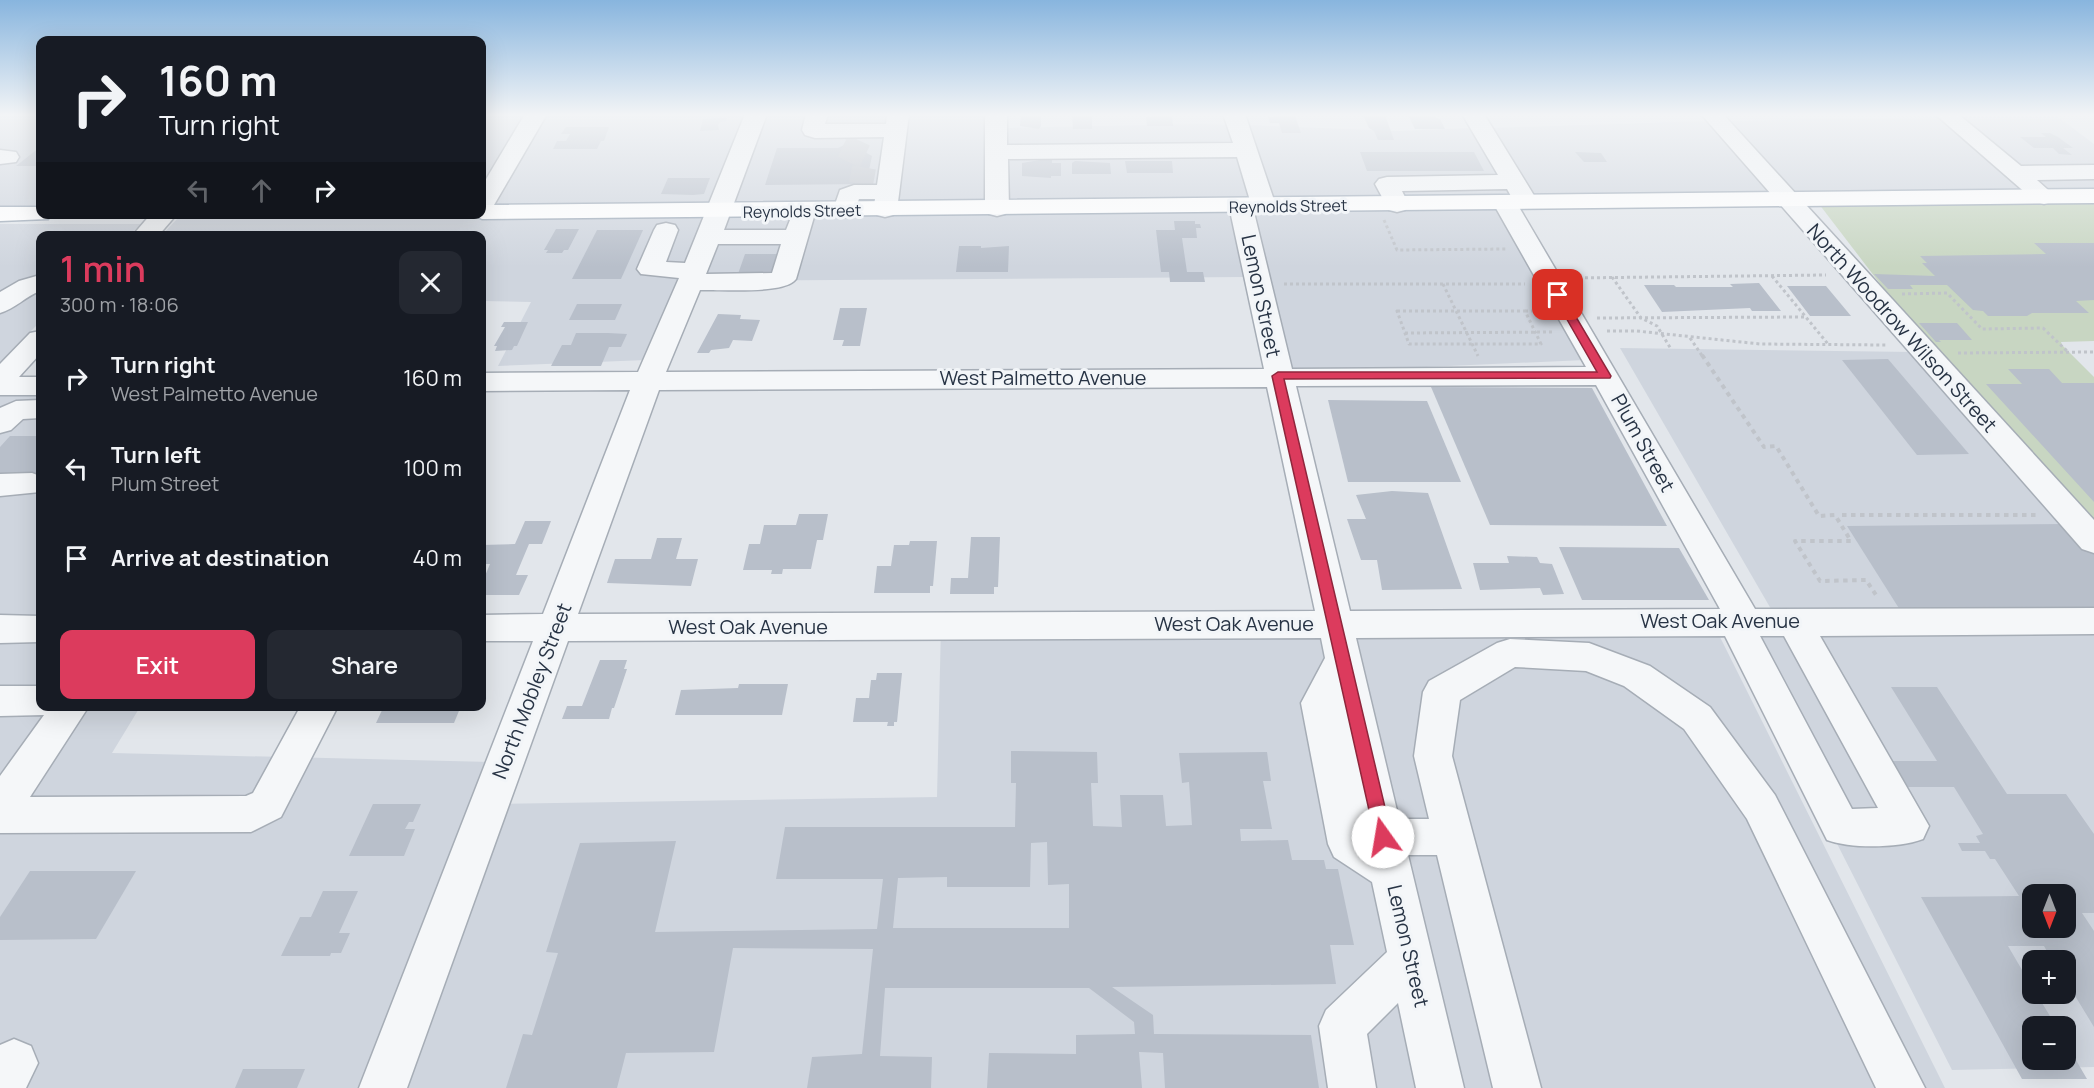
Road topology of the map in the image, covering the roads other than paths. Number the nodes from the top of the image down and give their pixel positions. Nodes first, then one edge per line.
1 (506, 165) edge
2 (737, 165) edge
3 (891, 165) tunnel mouth
4 (996, 165) edge
5 (1248, 165) edge
6 (1494, 165) edge
7 (1756, 165) edge
8 (2006, 165) edge
9 (2094, 172) edge
10 (2016, 173) junction
11 (1469, 183) junction
12 (2094, 196) edge
13 (2044, 197) junction
14 (486, 198) edge
15 (1507, 198) junction
16 (1787, 199) junction
17 (886, 201) junction
18 (1253, 206) junction
19 (997, 209) junction
20 (804, 210) junction
21 (1389, 210) junction
22 (720, 211) junction
23 (486, 213) edge
24 (0, 214) edge
25 (36, 214) edge
26 (160, 219) edge
27 (666, 230) dead end
28 (149, 231) edge
29 (716, 237) junction
30 (796, 237) junction
31 (694, 282) junction
32 (36, 284) edge
33 (0, 305) edge
34 (36, 343) edge
35 (1278, 376) junction
36 (1605, 376) junction
37 (0, 380) edge
38 (648, 381) junction
39 (486, 382) edge
40 (0, 386) edge
41 (36, 386) edge
42 (36, 409) edge
43 (0, 423) edge
44 (0, 484) edge
45 (32, 484) dead end
46 (2094, 541) edge
47 (1739, 621) junction
48 (1794, 621) junction
49 (2094, 621) edge
50 (486, 628) edge
51 (557, 628) junction
52 (0, 629) edge
53 (36, 629) edge
54 (1339, 641) junction
55 (0, 701) edge
56 (36, 701) edge
57 (68, 711) edge
58 (316, 711) edge
59 (0, 808) edge
60 (0, 815) edge
61 (1453, 837) junction
62 (1387, 854) junction
63 (1411, 960) junction
64 (383, 1088) edge
65 (1352, 1088) edge
66 (1440, 1088) edge
67 (1517, 1088) edge
68 (1901, 1088) edge

1 - 14 street
2 - 22 street, North Mobley Street
3 - 17 street
4 - 19 street
5 - 18 street, Lemon Street
6 - 15 street, Plum Street
7 - 16 street, North Woodrow Wilson Street
8 - 10 street
9 - 10 street
10 - 13 street
11 - 15 street
11 - 15 street
11 - 21 street
12 - 13 main road, Reynolds Street
13 - 16 main road, Reynolds Street
15 - 16 main road, Reynolds Street
15 - 21 main road, Reynolds Street
15 - 36 street, Plum Street
16 - 46 street, North Woodrow Wilson Street
17 - 19 main road, Reynolds Street
17 - 20 main road, Reynolds Street
18 - 19 main road, Reynolds Street
18 - 21 main road, Reynolds Street
18 - 35 street, Lemon Street
20 - 22 main road, Reynolds Street
20 - 30 street
22 - 23 main road, Reynolds Street
22 - 29 street, North Mobley Street
24 - 25 main road
26 - 28 street
27 - 31 street
29 - 30 street
29 - 31 street, North Mobley Street
30 - 31 street
31 - 38 street, North Mobley Street
32 - 33 street
34 - 37 street
35 - 36 street, West Palmetto Avenue
35 - 38 street, West Palmetto Avenue
35 - 54 street, Lemon Street
36 - 47 street, Plum Street
38 - 39 street, West Palmetto Avenue
38 - 51 street, North Mobley Street
40 - 41 street
42 - 43 street
44 - 45 street
47 - 48 street, West Oak Avenue
47 - 48 street, Plum Street
47 - 54 street, West Oak Avenue
48 - 49 street, West Oak Avenue
50 - 51 street, West Oak Avenue
51 - 54 street, West Oak Avenue
51 - 64 street, North Mobley Street
52 - 53 street
54 - 62 street
55 - 56 street
57 - 59 street
58 - 60 street
61 - 62 street
61 - 67 street
61 - 68 street
62 - 63 street, Lemon Street
63 - 65 street
63 - 66 street, Lemon Street

